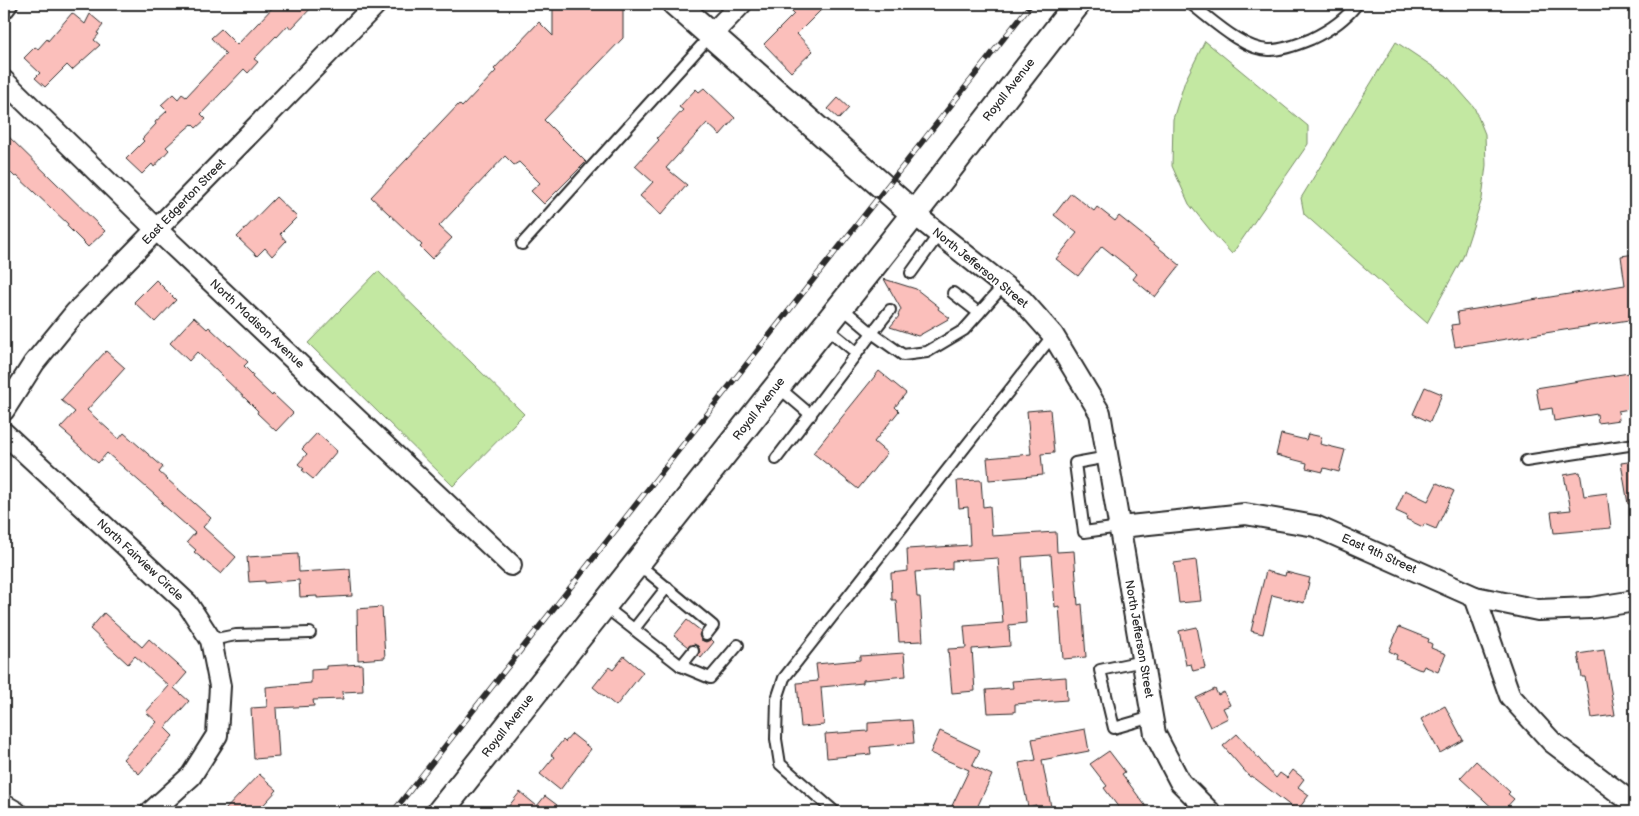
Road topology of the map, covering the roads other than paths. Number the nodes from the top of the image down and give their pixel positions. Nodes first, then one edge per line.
1 (7, 4) edge
2 (376, 4) edge
3 (676, 4) edge
4 (741, 4) edge
5 (1076, 4) edge
6 (1191, 4) edge
7 (1357, 4) edge
8 (4, 8) edge
9 (711, 35) junction
10 (4, 81) edge
11 (914, 214) junction
12 (157, 230) junction
13 (939, 234) junction
14 (522, 244) dead end
15 (911, 273) dead end
16 (1004, 286) junction
17 (953, 293) dead end
18 (840, 307) junction
19 (890, 310) dead end
20 (979, 314) junction
21 (824, 327) junction
22 (872, 333) junction
23 (1054, 335) junction
24 (857, 353) junction
25 (777, 386) junction
26 (4, 410) edge
27 (811, 414) junction
28 (4, 433) edge
29 (1635, 444) edge
30 (1108, 457) junction
31 (776, 459) dead end
32 (1526, 461) dead end
33 (1120, 527) junction
34 (638, 563) junction
35 (511, 565) dead end
36 (668, 587) junction
37 (1475, 597) junction
38 (1635, 600) edge
39 (604, 606) junction
40 (634, 629) junction
41 (310, 633) dead end
42 (706, 635) dead end
43 (211, 640) junction
44 (738, 645) dead end
45 (693, 651) dead end
46 (1143, 661) junction
47 (681, 666) junction
48 (1152, 717) junction
49 (4, 804) edge
50 (1635, 805) edge
51 (16, 812) edge
52 (151, 812) edge
53 (440, 812) edge
54 (835, 812) edge
55 (1210, 812) edge

1 - 8 street
2 - 12 street, East Edgerton Street
3 - 9 street, North Jefferson Street
4 - 9 street
5 - 11 street, Royall Avenue
6 - 7 lane
9 - 11 street, North Jefferson Street
9 - 14 lane
10 - 12 street, North Madison Avenue
11 - 13 street, North Jefferson Street
11 - 18 street, Royall Avenue
12 - 26 street, East Edgerton Street
12 - 35 street, North Madison Avenue
13 - 15 lane
13 - 16 street, North Jefferson Street
16 - 20 lane
16 - 23 street, North Jefferson Street
17 - 20 lane
18 - 21 street, Royall Avenue
18 - 22 lane
19 - 22 lane
20 - 22 lane
21 - 24 lane
21 - 25 street, Royall Avenue
22 - 24 lane
23 - 30 street, North Jefferson Street
23 - 54 lane
24 - 27 lane
25 - 27 lane
25 - 34 street, Royall Avenue
27 - 31 lane
28 - 43 street, North Fairview Circle
29 - 32 lane
30 - 33 street, North Jefferson Street
30 - 33 lane
33 - 37 street, East 9th Street
33 - 46 street, North Jefferson Street
34 - 36 lane
34 - 39 street, Royall Avenue
36 - 40 lane
36 - 42 lane
37 - 38 street, East 9th Street
37 - 50 street
39 - 40 lane
39 - 53 street, Royall Avenue
40 - 47 lane
41 - 43 lane
43 - 52 street, North Fairview Circle
44 - 47 lane
45 - 47 lane
46 - 48 street, North Jefferson Street
46 - 48 lane
48 - 55 street, North Jefferson Street
49 - 51 street

